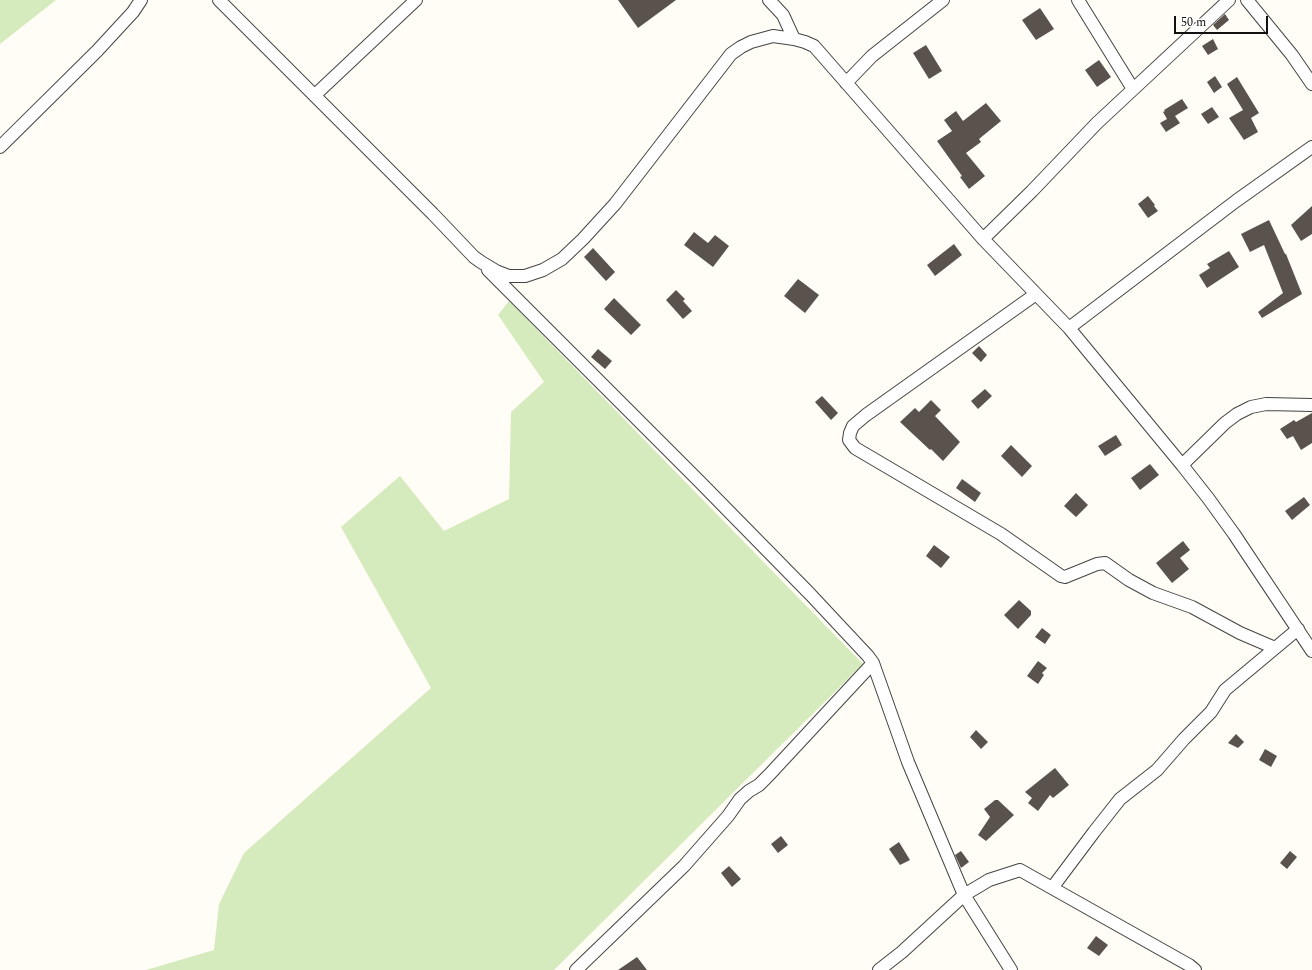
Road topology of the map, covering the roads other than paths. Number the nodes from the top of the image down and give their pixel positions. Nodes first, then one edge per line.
1 (141, 0) edge
2 (218, 0) edge
3 (416, 0) edge
4 (768, 0) edge
5 (943, 0) edge
6 (1078, 0) edge
7 (1229, 0) edge
8 (1247, 0) edge
9 (794, 39) junction
10 (846, 83) junction
11 (1312, 84) edge
12 (1133, 89) junction
13 (315, 96) junction
14 (0, 147) edge
15 (1312, 148) edge
16 (983, 239) junction
17 (480, 262) junction
18 (1036, 294) junction
19 (1069, 328) junction
20 (1312, 405) edge
21 (1182, 465) junction
22 (1298, 629) junction
23 (1275, 648) junction
24 (1312, 651) edge
25 (873, 663) junction
26 (1052, 888) junction
27 (964, 895) junction
28 (576, 970) edge
29 (880, 970) edge
30 (1012, 970) edge
31 (1195, 970) edge

1 - 14 street
2 - 13 street
3 - 13 street
4 - 9 street
5 - 10 street
6 - 12 street
7 - 12 street
8 - 11 street
9 - 10 street
9 - 17 street
10 - 16 street
12 - 16 street
13 - 17 street
15 - 19 street
16 - 18 street
17 - 25 street
18 - 19 street
18 - 23 street
19 - 21 street
20 - 21 street
21 - 22 street
22 - 23 street
22 - 24 street
23 - 26 street
25 - 27 street
25 - 28 street
26 - 27 street
26 - 31 street
27 - 29 street
27 - 30 street

